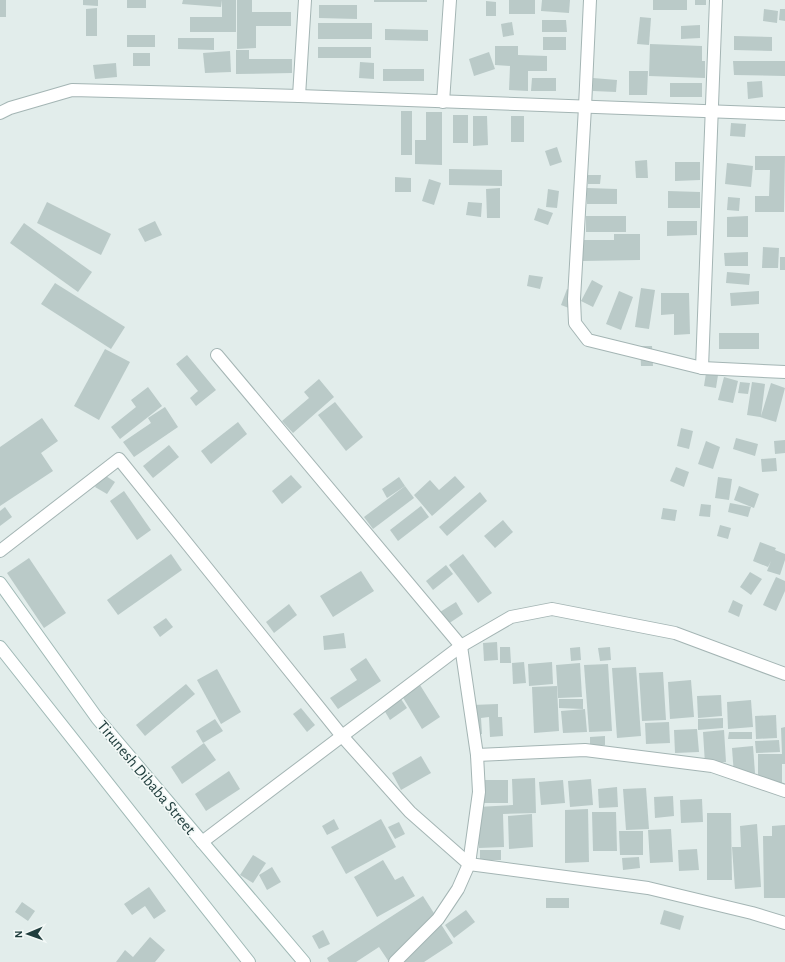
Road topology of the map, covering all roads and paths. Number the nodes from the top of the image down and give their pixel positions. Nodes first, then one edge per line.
1 (306, 0) edge
2 (450, 0) edge
3 (590, 0) edge
4 (716, 0) edge
5 (299, 96) junction
6 (443, 102) junction
7 (585, 107) junction
8 (712, 111) junction
9 (0, 113) edge
10 (785, 114) edge
11 (217, 354) dead end
12 (702, 368) junction
13 (785, 372) edge
14 (0, 551) edge
15 (0, 583) edge
16 (461, 646) junction
17 (0, 647) edge
18 (785, 674) edge
19 (342, 736) junction
20 (477, 755) junction
21 (785, 791) edge
22 (202, 842) junction
23 (469, 864) junction
24 (785, 923) edge
25 (249, 962) edge
26 (304, 962) edge
27 (395, 962) edge

1 - 5 street
2 - 6 street
3 - 7 street
4 - 8 street
5 - 6 street
5 - 9 street
6 - 7 street
7 - 8 street
7 - 12 street
8 - 10 street
8 - 12 street
11 - 16 street
12 - 13 street
14 - 19 street
15 - 22 street, Tirunesh Dibaba Street
16 - 18 street
16 - 19 street
16 - 20 street
17 - 25 street, Tirunesh Dibaba Street
19 - 22 street
19 - 23 street
20 - 21 street
20 - 23 street
22 - 26 street, Tirunesh Dibaba Street
23 - 24 street
23 - 27 street

